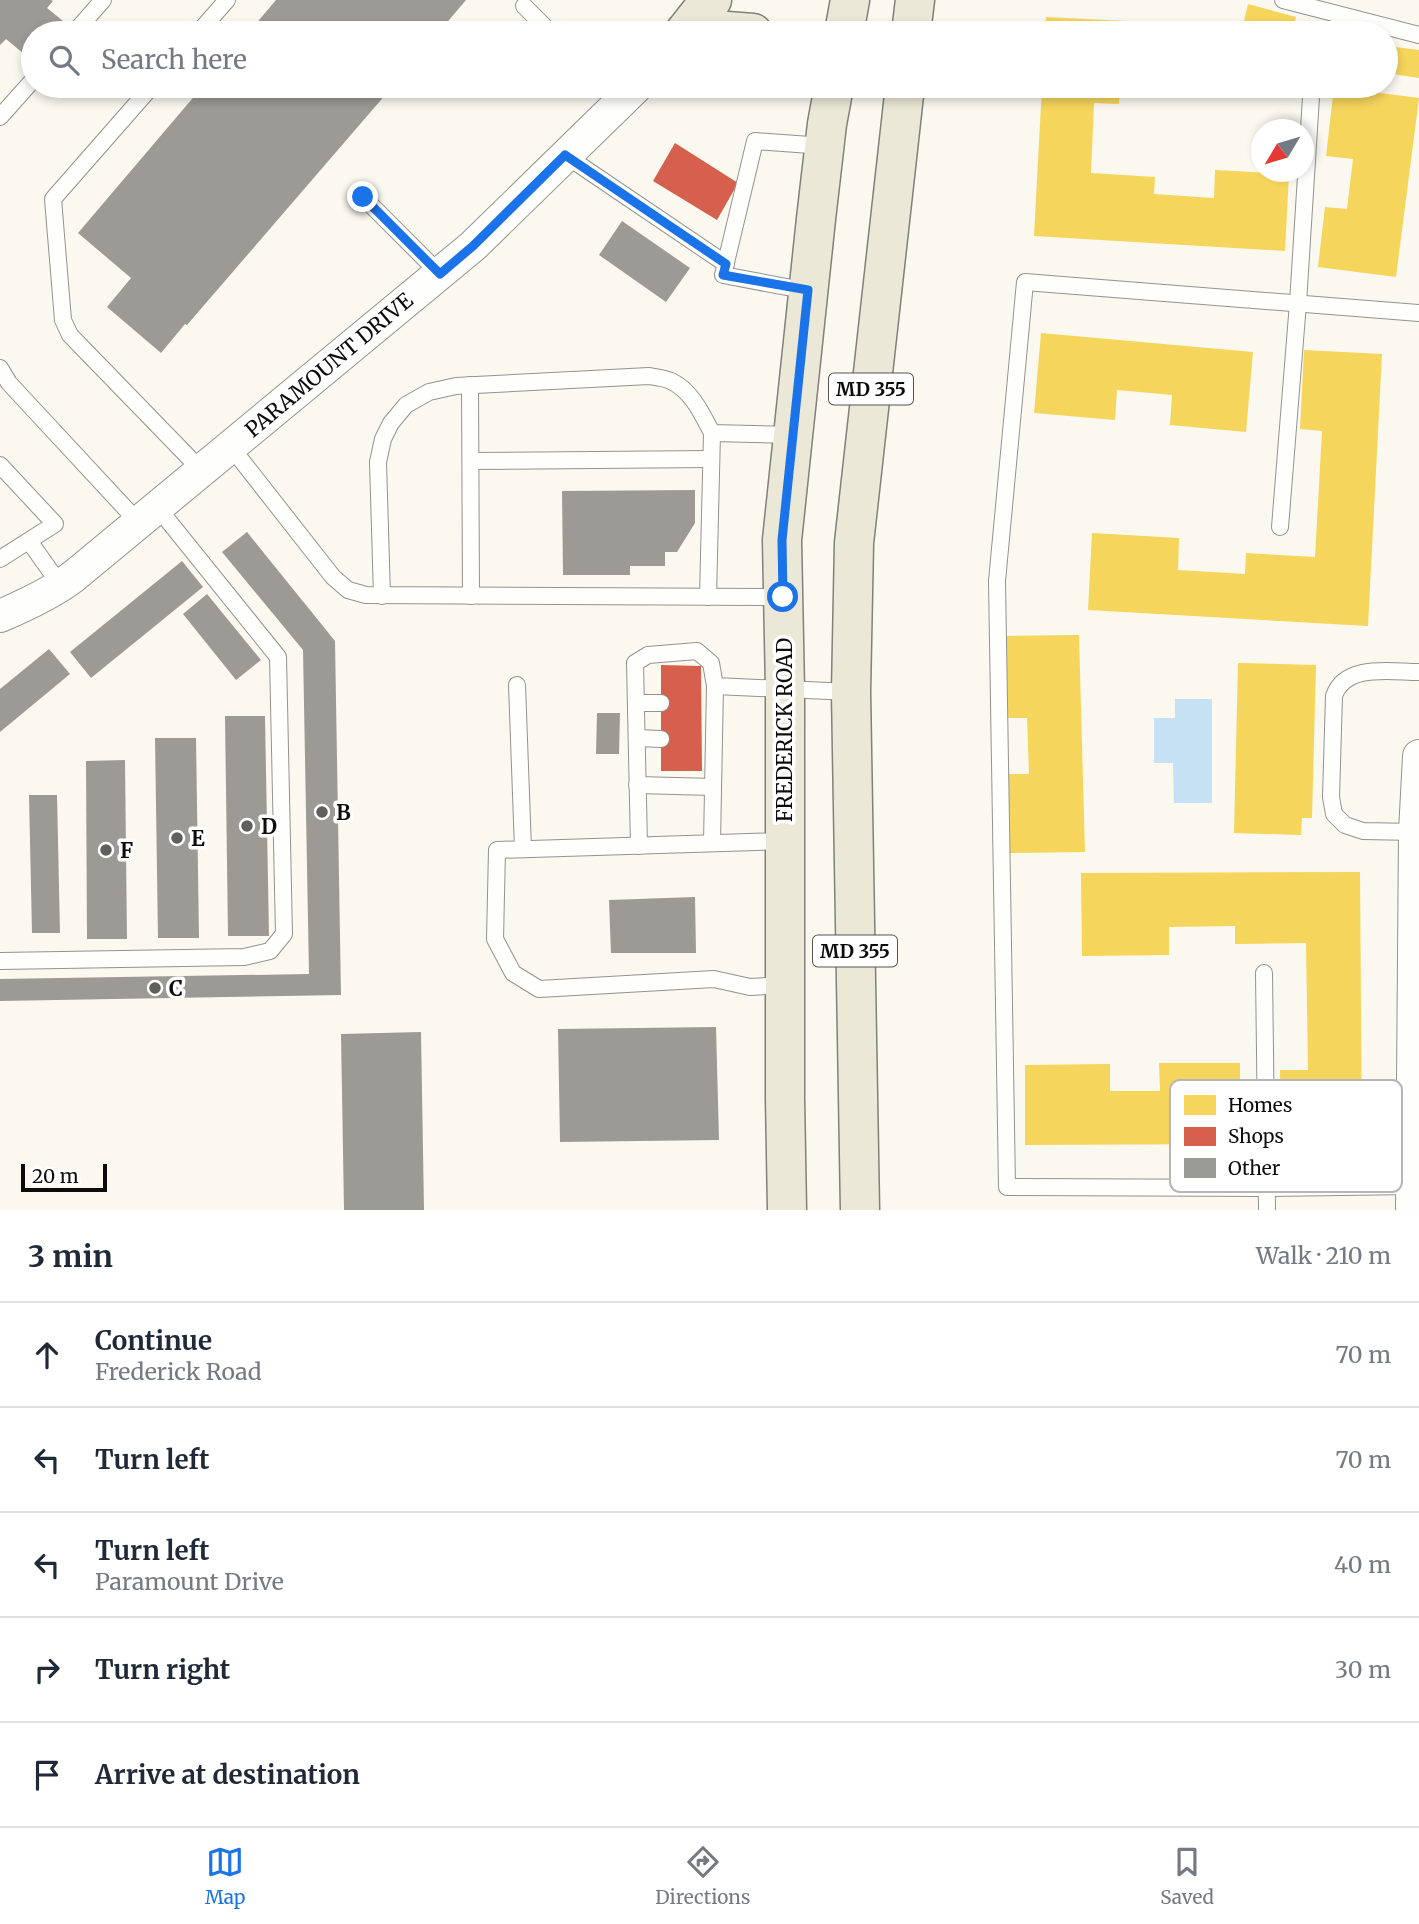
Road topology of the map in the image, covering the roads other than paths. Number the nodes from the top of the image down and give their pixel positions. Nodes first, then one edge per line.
1 (103, 0) edge
2 (226, 0) edge
3 (712, 0) edge
4 (850, 0) edge
5 (915, 0) edge
6 (1283, 0) edge
7 (524, 6) dead end
8 (85, 21) edge
9 (208, 21) edge
10 (539, 21) edge
11 (693, 21) edge
12 (846, 21) edge
13 (912, 21) edge
14 (1365, 21) edge
15 (1398, 30) edge
16 (1419, 35) edge
17 (21, 93) edge
18 (141, 98) edge
19 (614, 98) edge
20 (827, 98) edge
21 (904, 98) edge
22 (1311, 98) edge
23 (0, 117) edge
24 (824, 146) junction
25 (565, 155) junction
26 (363, 197) dead end
27 (726, 264) junction
28 (440, 274) junction
29 (808, 290) junction
30 (1298, 303) junction
31 (1419, 313) edge
32 (0, 368) edge
33 (470, 385) junction
34 (712, 433) junction
35 (793, 435) junction
36 (230, 447) junction
37 (710, 459) junction
38 (471, 461) junction
39 (0, 465) edge
40 (202, 471) junction
41 (148, 515) junction
42 (1280, 527) dead end
43 (29, 541) junction
44 (0, 558) edge
45 (61, 586) junction
46 (382, 596) junction
47 (471, 596) junction
48 (708, 597) junction
49 (783, 597) junction
50 (0, 616) edge
51 (1419, 672) edge
52 (517, 685) dead end
53 (715, 686) junction
54 (785, 690) junction
55 (851, 692) junction
56 (636, 703) junction
57 (661, 703) dead end
58 (637, 738) junction
59 (661, 739) dead end
60 (1419, 756) edge
61 (637, 785) junction
62 (713, 787) junction
63 (1417, 832) edge
64 (784, 841) junction
65 (712, 843) junction
66 (639, 846) junction
67 (523, 849) junction
68 (0, 961) edge
69 (1264, 973) dead end
70 (784, 985) junction
71 (1265, 1080) edge
72 (1170, 1187) edge
73 (1267, 1192) edge
74 (1366, 1192) edge
75 (1415, 1194) edge
76 (788, 1210) edge
77 (860, 1210) edge
78 (1267, 1210) edge

1 - 8 lane
2 - 9 lane
3 - 11 main road
4 - 12 main road
5 - 13 main road
6 - 14 lane
7 - 10 lane
15 - 16 lane
17 - 23 lane
18 - 40 lane
19 - 25 street, PARAMOUNT DRIVE
20 - 24 main road, FREDERICK ROAD / MD 355
21 - 55 main road, MD 355
22 - 30 lane
24 - 27 lane
24 - 29 main road, FREDERICK ROAD / MD 355
25 - 27 lane
25 - 28 street, PARAMOUNT DRIVE
26 - 28 lane
27 - 29 lane
28 - 36 street, PARAMOUNT DRIVE
29 - 35 main road, FREDERICK ROAD / MD 355
30 - 31 lane
30 - 42 lane
30 - 72 lane
32 - 41 lane
33 - 34 lane
33 - 38 lane
33 - 46 lane
34 - 35 lane
34 - 37 lane
35 - 49 main road, FREDERICK ROAD / MD 355
36 - 40 street, PARAMOUNT DRIVE
36 - 46 lane
37 - 38 lane
37 - 48 lane
38 - 47 lane
39 - 43 lane
40 - 41 street, PARAMOUNT DRIVE
41 - 45 street, PARAMOUNT DRIVE
41 - 68 lane
43 - 44 lane
43 - 45 lane
45 - 50 street, PARAMOUNT DRIVE
46 - 47 lane
47 - 48 lane
48 - 49 lane
49 - 54 main road, FREDERICK ROAD / MD 355
51 - 63 lane
52 - 67 lane
53 - 54 lane
53 - 56 lane
53 - 62 lane
54 - 55 lane
54 - 64 main road, FREDERICK ROAD / MD 355
55 - 77 main road, MD 355
56 - 57 lane
56 - 58 lane
58 - 59 lane
58 - 61 lane
60 - 63 street
61 - 62 lane
61 - 66 lane
62 - 65 lane
63 - 75 street
64 - 65 lane
64 - 70 main road, FREDERICK ROAD / MD 355
65 - 66 lane
66 - 67 lane
67 - 70 lane
69 - 71 lane
70 - 76 main road, FREDERICK ROAD / MD 355
73 - 78 lane
74 - 75 lane

